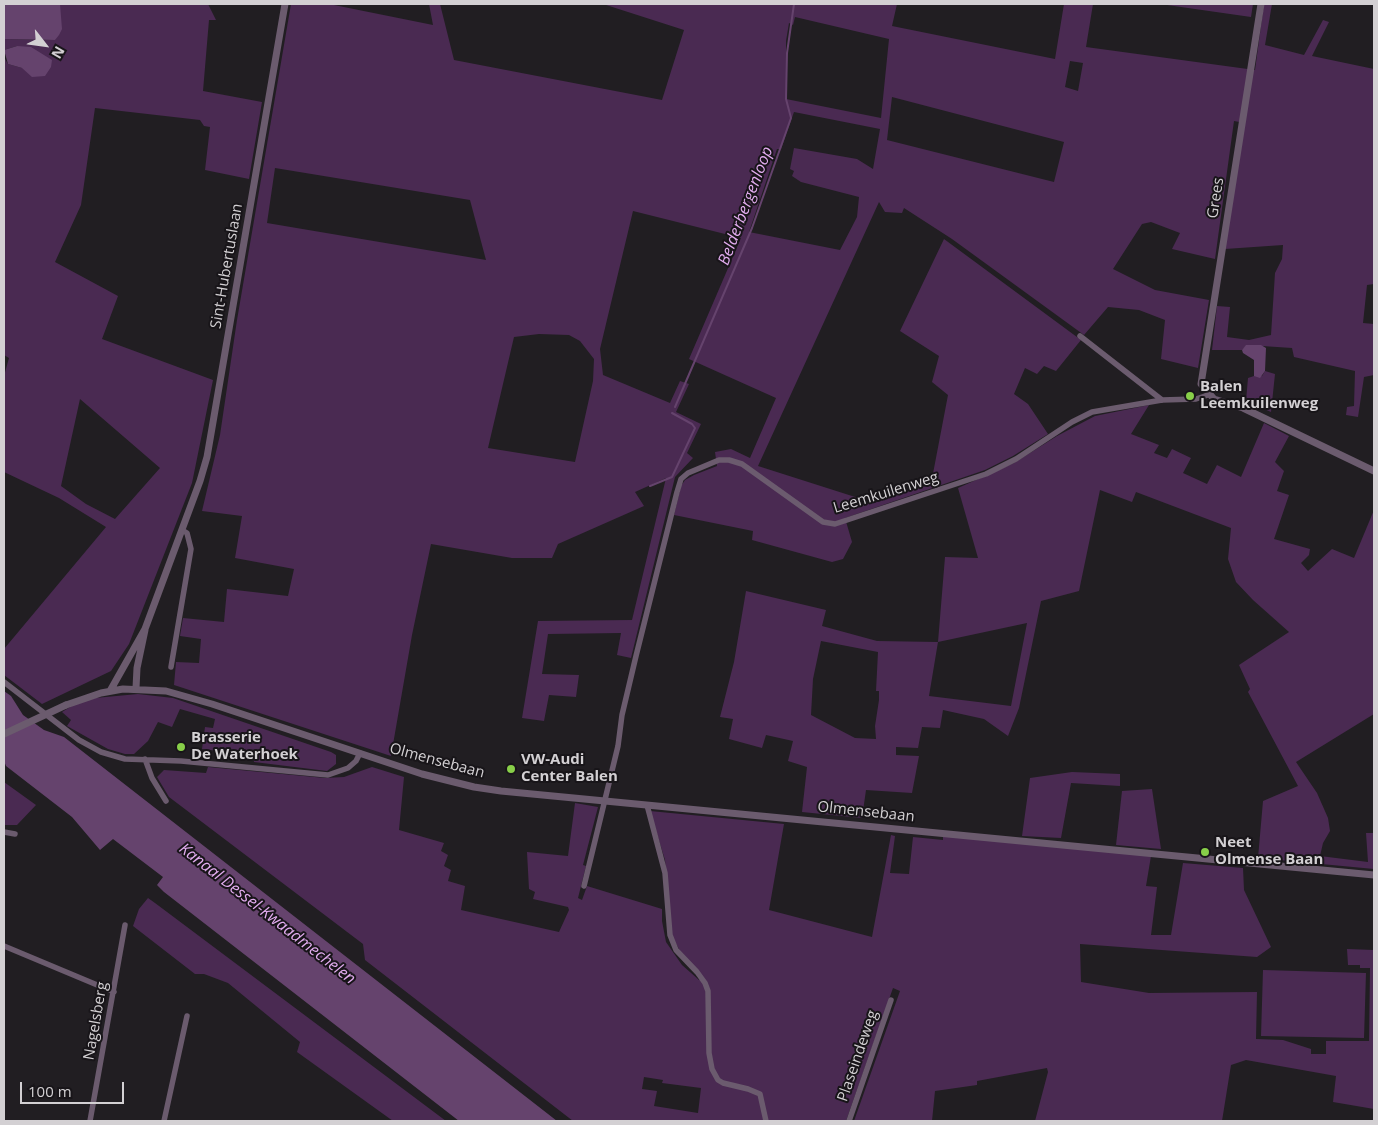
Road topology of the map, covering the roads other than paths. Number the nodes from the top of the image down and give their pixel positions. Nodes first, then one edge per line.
1 (286, 4) edge
2 (1261, 4) edge
3 (1080, 336) dead end
4 (1208, 394) junction
5 (1162, 400) junction
6 (1374, 472) edge
7 (182, 530) junction
8 (145, 629) junction
9 (171, 667) dead end
10 (4, 682) edge
11 (136, 688) junction
12 (110, 691) junction
13 (4, 734) edge
14 (360, 754) junction
15 (145, 759) junction
16 (166, 800) dead end
17 (604, 801) junction
18 (647, 805) junction
19 (4, 832) edge
20 (15, 834) dead end
21 (1374, 875) edge
22 (584, 886) dead end
23 (126, 925) dead end
24 (4, 946) edge
25 (114, 992) junction
26 (891, 1000) dead end
27 (188, 1016) dead end
28 (90, 1121) edge
29 (164, 1121) edge
30 (766, 1121) edge
31 (849, 1121) edge

1 - 7 street, Sint-Hubertuslaan
2 - 4 street, Grees
3 - 5 street
4 - 5 street, Leemkuilenweg
4 - 6 street
5 - 17 street, Leemkuilenweg
7 - 8 street, Sint-Hubertuslaan
7 - 9 street
8 - 11 street, Sint-Hubertuslaan
8 - 12 street, Sint-Hubertuslaan
10 - 15 street
11 - 12 street, Olmensebaan
11 - 14 street, Olmensebaan
12 - 13 street, Olmensebaan, bridge
14 - 15 street
14 - 17 street, Olmensebaan
15 - 16 street
17 - 18 street, Olmensebaan
17 - 22 street, Leemkuilenweg
18 - 21 street, Olmensebaan
18 - 30 street
19 - 20 street
23 - 25 street, Nagelsberg
24 - 25 street
25 - 28 street, Nagelsberg
26 - 31 street, Plaseindeweg
27 - 29 street

